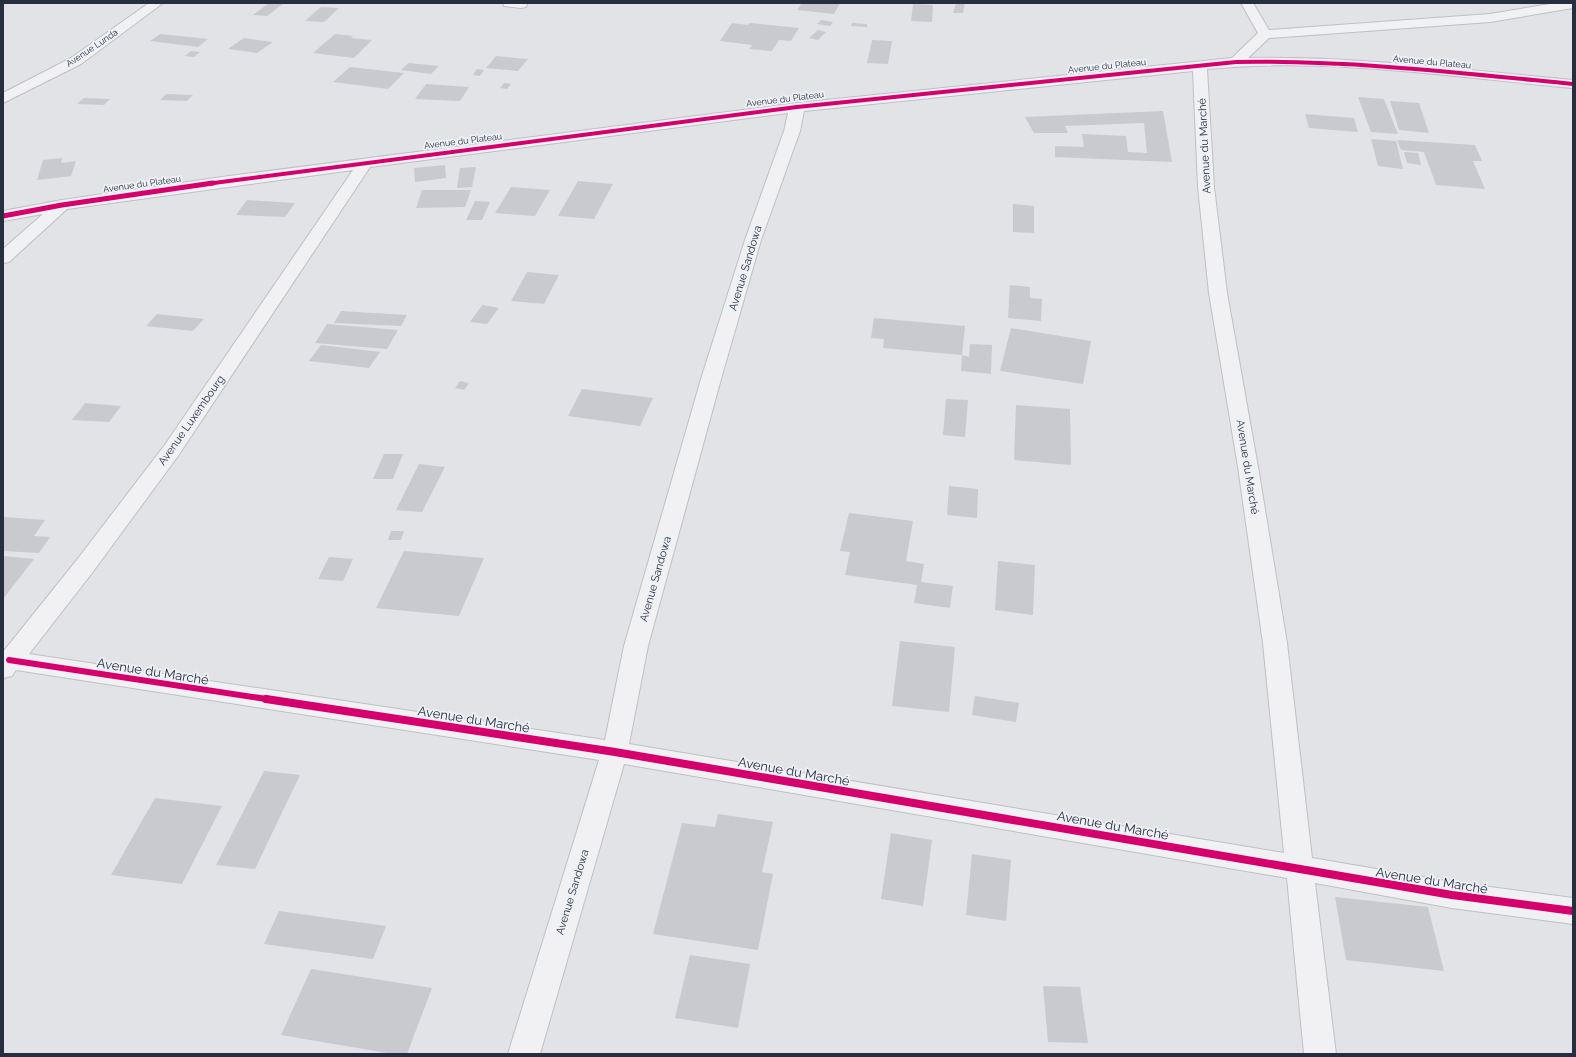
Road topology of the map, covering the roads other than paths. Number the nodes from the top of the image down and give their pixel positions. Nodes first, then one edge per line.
1 (157, 3) edge
2 (1247, 3) edge
3 (1573, 4) edge
4 (1265, 34) junction
5 (1236, 62) junction
6 (1200, 65) junction
7 (1573, 84) edge
8 (3, 99) edge
9 (798, 106) junction
10 (366, 163) junction
11 (62, 205) junction
12 (3, 216) edge
13 (3, 258) edge
14 (6, 664) edge
15 (615, 752) junction
16 (1299, 868) junction
17 (1573, 910) edge
18 (524, 1054) edge
19 (1320, 1054) edge

1 - 8 street, Avenue Lunda
2 - 4 street
3 - 4 street
4 - 5 street
5 - 6 street, Avenue du Plateau
5 - 7 street, Avenue du Plateau
6 - 9 street, Avenue du Plateau
6 - 16 street, Avenue du Marché
9 - 10 street, Avenue du Plateau
9 - 15 street, Avenue Sandowa
10 - 11 street, Avenue du Plateau
10 - 14 street, Avenue Luxembourg
11 - 12 street, Avenue du Plateau
11 - 13 street
14 - 15 street, Avenue du Marché
15 - 16 street, Avenue du Marché
15 - 18 street, Avenue Sandowa
16 - 17 street, Avenue du Marché
16 - 19 street, Avenue du Marché

